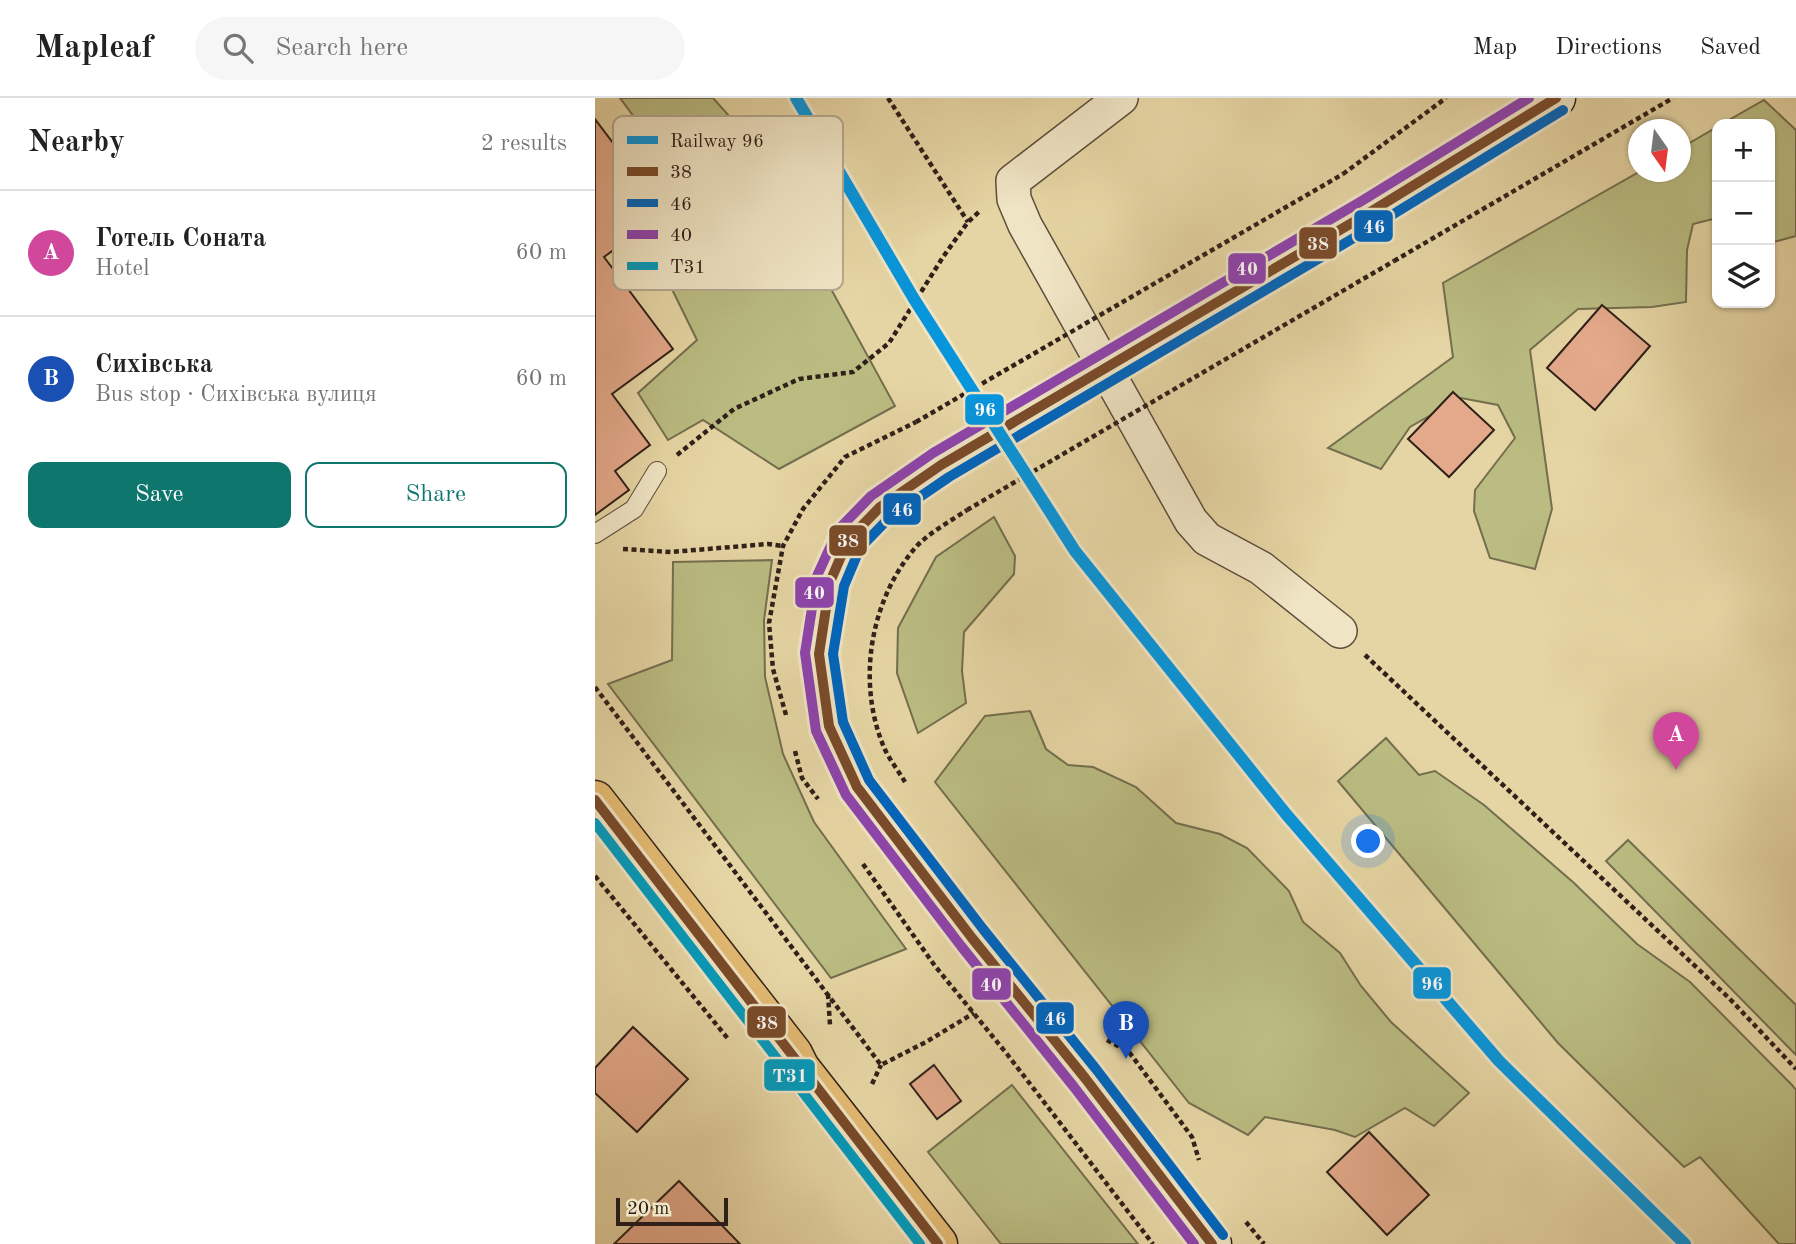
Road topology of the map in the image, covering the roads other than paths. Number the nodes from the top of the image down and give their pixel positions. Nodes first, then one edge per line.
1 (1121, 98) edge
2 (1556, 98) edge
3 (657, 471) road end
4 (595, 534) edge
5 (1340, 631) road end
6 (595, 800) edge
7 (938, 1244) edge
8 (1212, 1244) edge

1 - 5 street
2 - 8 main road, bridge
3 - 4 lane
6 - 7 main road

